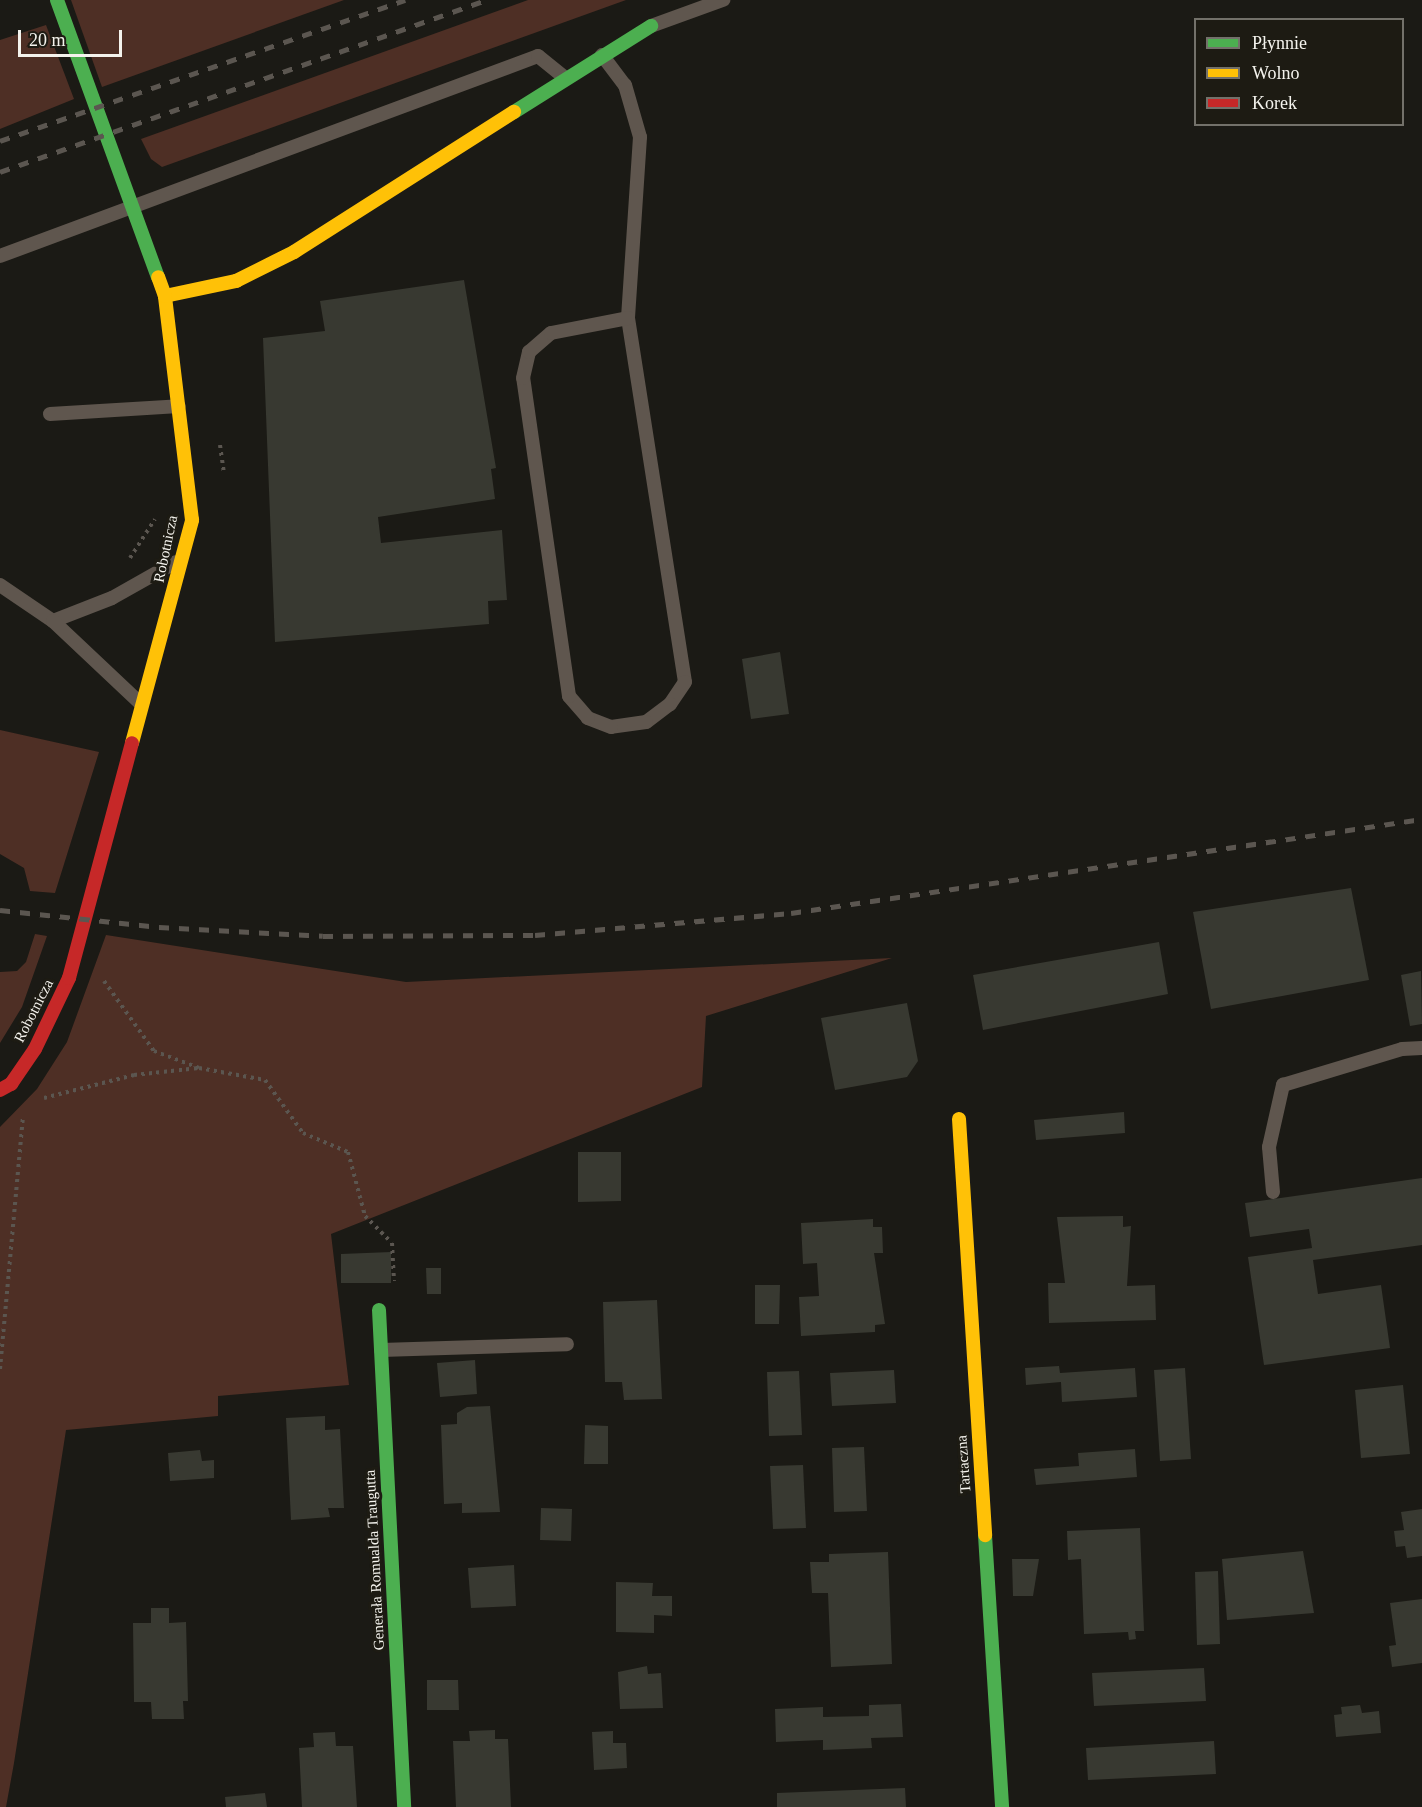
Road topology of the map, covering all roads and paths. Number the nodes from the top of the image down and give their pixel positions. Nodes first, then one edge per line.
1 (57, 0) edge
2 (723, 0) edge
3 (651, 26) joint
4 (602, 55) junction
5 (564, 77) junction
6 (0, 256) edge
7 (165, 296) junction
8 (628, 318) junction
9 (179, 406) junction
10 (50, 414) dead end
11 (156, 509) dead end
12 (130, 558) dead end
13 (183, 558) junction
14 (0, 585) edge
15 (53, 621) junction
16 (141, 705) junction
17 (96, 969) dead end
18 (1422, 1048) edge
19 (199, 1068) junction
20 (0, 1090) edge
21 (35, 1100) dead end
22 (24, 1103) dead end
23 (959, 1119) dead end
24 (1273, 1192) dead end
25 (379, 1310) joint
26 (567, 1344) dead end
27 (379, 1350) junction
28 (0, 1369) edge
29 (404, 1807) edge
30 (1002, 1807) edge

1 - 7 street, Robotnicza
2 - 3 lane
3 - 4 street
4 - 5 street
4 - 8 lane
5 - 6 lane
5 - 7 street
7 - 9 street, Robotnicza
8 - 8 lane
9 - 10 lane
9 - 13 street, Robotnicza
11 - 12 path
13 - 15 lane
13 - 16 street, Robotnicza
14 - 15 lane
15 - 16 lane
16 - 20 street, Robotnicza
17 - 19 path
18 - 24 lane
19 - 21 path
19 - 25 path
22 - 28 path
23 - 30 street, Tartaczna
25 - 27 street, Generała Romualda Traugutta
26 - 27 lane
27 - 29 street, Generała Romualda Traugutta

